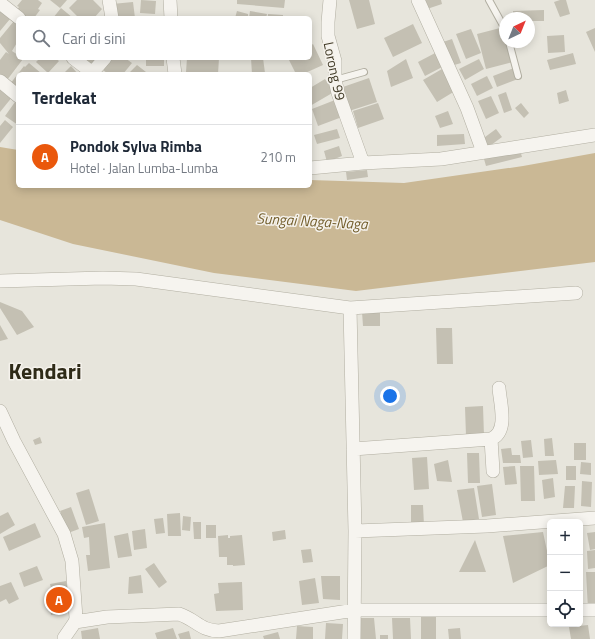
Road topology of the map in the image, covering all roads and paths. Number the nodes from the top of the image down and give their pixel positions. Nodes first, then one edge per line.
1 (109, 0) edge
2 (170, 0) edge
3 (330, 0) edge
4 (418, 0) edge
5 (489, 0) edge
6 (0, 3) edge
7 (16, 16) edge
8 (112, 16) edge
9 (171, 16) edge
10 (499, 18) edge
11 (511, 48) edge
12 (76, 60) edge
13 (103, 60) edge
14 (173, 60) edge
15 (92, 72) edge
16 (94, 72) edge
17 (175, 72) edge
18 (364, 72) dead end
19 (518, 76) dead end
20 (335, 80) junction
21 (0, 81) edge
22 (16, 94) edge
23 (595, 134) edge
24 (483, 152) junction
25 (363, 163) junction
26 (312, 168) edge
27 (0, 282) edge
28 (576, 293) dead end
29 (350, 308) junction
30 (498, 388) dead end
31 (0, 412) edge
32 (491, 439) junction
33 (353, 449) junction
34 (494, 471) dead end
35 (595, 518) edge
36 (355, 531) junction
37 (355, 610) junction
38 (547, 610) edge
39 (583, 610) edge
40 (595, 610) edge
41 (75, 622) junction
42 (64, 639) edge
43 (354, 639) edge

1 - 8 street
2 - 9 street
3 - 20 street, Lorong 99
4 - 24 street
5 - 10 lane
6 - 7 street
11 - 19 lane
12 - 15 street
13 - 16 street
14 - 17 street
18 - 20 lane
20 - 25 street, Lorong 99
21 - 22 street
23 - 24 street
24 - 25 street
25 - 26 street
27 - 29 street
28 - 29 street
29 - 33 street
30 - 32 street
31 - 41 street
32 - 33 street
32 - 34 street
33 - 36 street
35 - 36 street
36 - 37 street
37 - 38 street
37 - 41 street
37 - 43 street
39 - 40 street
41 - 42 street

